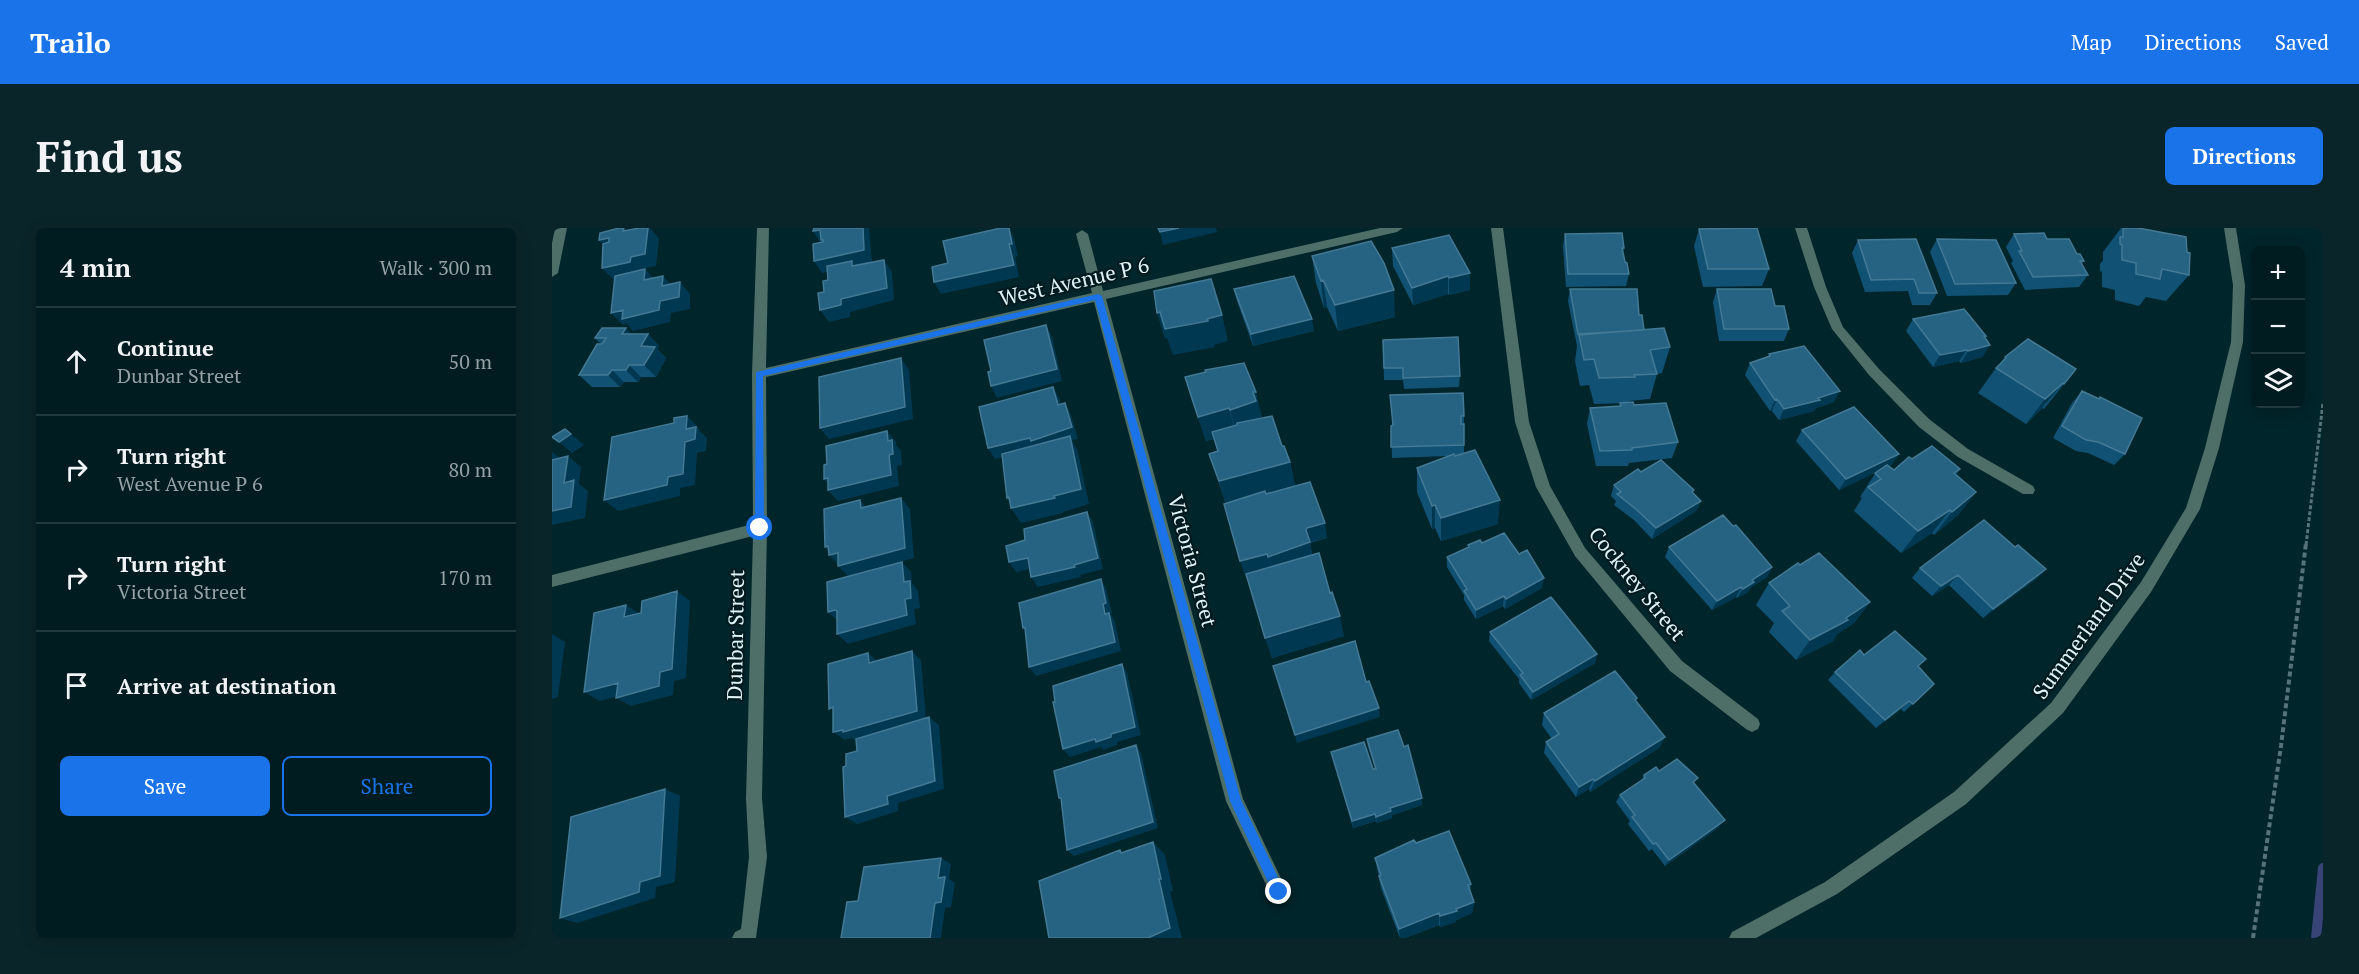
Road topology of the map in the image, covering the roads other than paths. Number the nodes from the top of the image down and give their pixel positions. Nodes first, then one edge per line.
1 (561, 228) edge
2 (763, 228) edge
3 (1397, 228) edge
4 (1497, 228) edge
5 (1802, 228) edge
6 (2229, 228) edge
7 (1082, 234) dead end
8 (552, 273) edge
9 (1098, 296) junction
10 (759, 374) junction
11 (2028, 490) dead end
12 (760, 528) junction
13 (552, 581) edge
14 (1752, 724) dead end
15 (1279, 892) dead end
16 (745, 936) edge
17 (1738, 938) edge

1 - 8 street
2 - 10 street, Dunbar Street
3 - 9 street, West Avenue P 6
4 - 14 street, Cockney Street
5 - 11 street
6 - 17 street, Summerland Drive
7 - 9 street, Victoria Street
9 - 10 street, West Avenue P 6
9 - 15 street, Victoria Street
10 - 12 street, Dunbar Street
12 - 13 street
12 - 16 street, Dunbar Street

